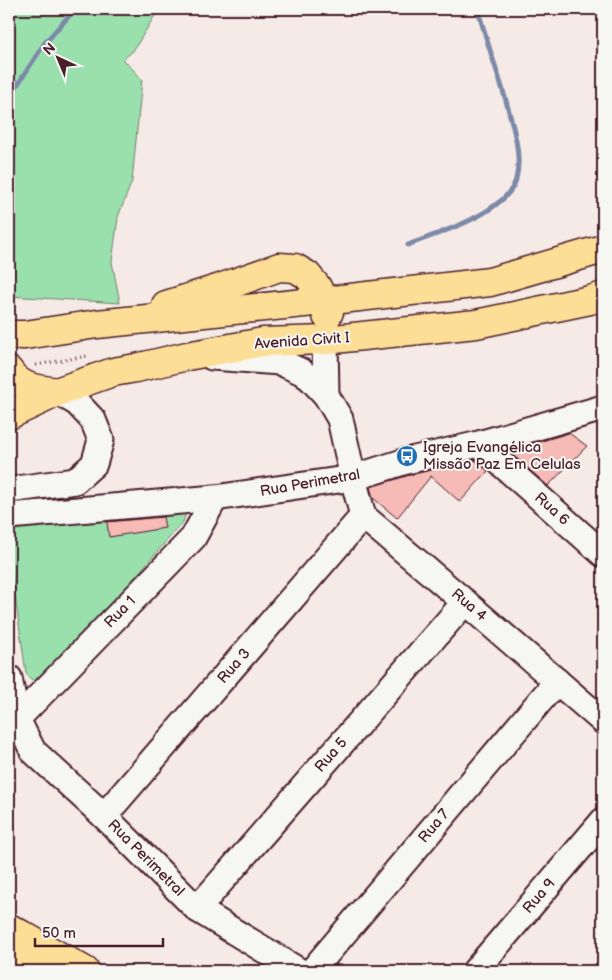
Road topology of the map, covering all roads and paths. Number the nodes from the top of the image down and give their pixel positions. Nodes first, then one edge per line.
1 (603, 249) edge
2 (603, 296) edge
3 (324, 301) junction
4 (96, 324) junction
5 (324, 340) junction
6 (263, 342) junction
7 (16, 352) edge
8 (92, 356) dead end
9 (187, 356) junction
10 (58, 392) junction
11 (326, 395) junction
12 (603, 408) edge
13 (9, 415) edge
14 (479, 444) junction
15 (353, 478) junction
16 (9, 490) edge
17 (215, 498) junction
18 (9, 516) edge
19 (363, 516) junction
20 (603, 554) edge
21 (466, 602) junction
22 (9, 678) edge
23 (557, 681) junction
24 (17, 719) junction
25 (603, 721) edge
26 (104, 816) junction
27 (603, 822) edge
28 (197, 909) junction
29 (9, 928) edge
30 (9, 952) edge
31 (45, 971) edge
32 (85, 971) edge
33 (299, 971) edge
34 (312, 971) edge
35 (475, 971) edge

1 - 3 main road
2 - 5 main road, Avenida Civit I
3 - 4 main road
3 - 4 main road
3 - 6 main road
4 - 7 main road
5 - 6 main road, Avenida Civit I
5 - 11 street
6 - 9 main road, Avenida Civit I
7 - 8 path
7 - 10 main road
9 - 10 main road, Avenida Civit I
9 - 11 street
10 - 13 main road, Avenida Civit I
10 - 16 street
11 - 15 street
12 - 14 street, Rua Perimetral
14 - 15 street, Rua Perimetral
14 - 20 street, Rua 6
15 - 17 street, Rua Perimetral
15 - 19 street
17 - 18 street, Rua Perimetral
17 - 24 street, Rua 1
19 - 21 street, Rua 4
19 - 26 street, Rua 3
21 - 23 street, Rua 4
21 - 28 street, Rua 5
22 - 24 street, Rua Perimetral
23 - 25 street, Rua 4
23 - 34 street, Rua 7
24 - 26 street, Rua Perimetral
26 - 28 street, Rua Perimetral
27 - 35 street, Rua 9
28 - 33 street, Rua Perimetral
29 - 32 main road
30 - 31 main road

